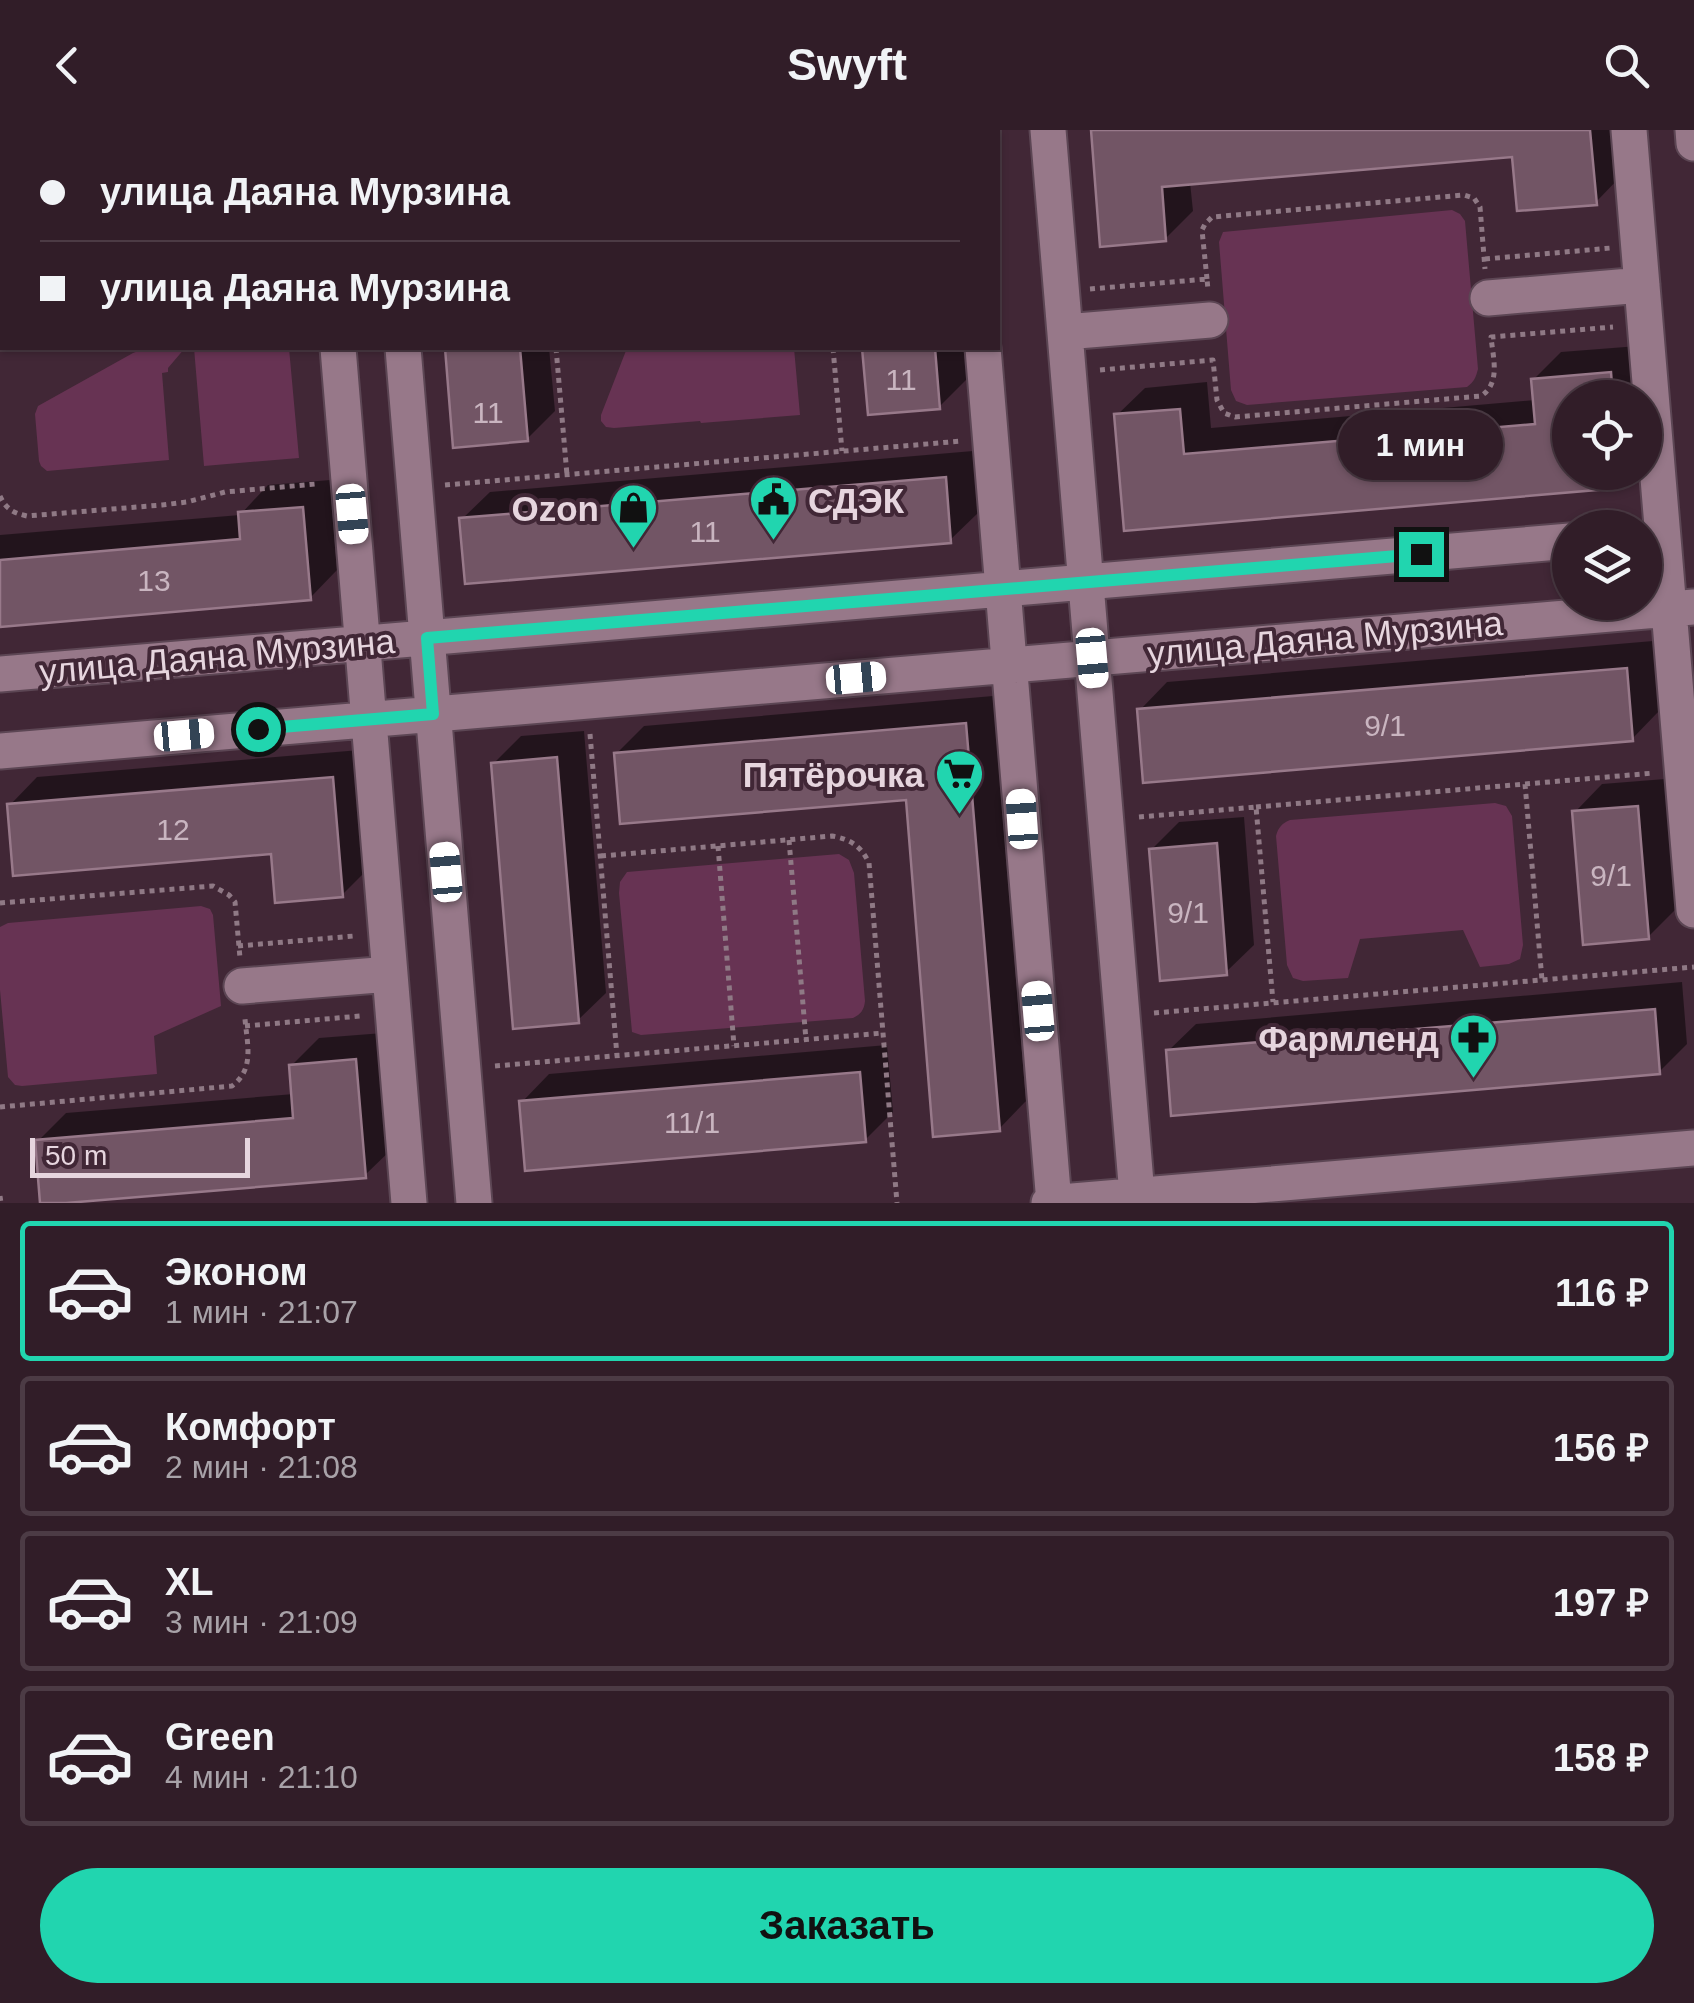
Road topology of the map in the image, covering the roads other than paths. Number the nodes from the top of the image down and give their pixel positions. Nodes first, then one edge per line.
1 (1048, 130) edge
2 (1629, 130) edge
3 (1693, 130) edge
4 (1694, 143) edge
5 (1642, 285) junction
6 (1488, 298) road end
7 (1210, 320) dead end
8 (1065, 332) junction
9 (338, 350) edge
10 (402, 350) edge
11 (983, 350) edge
12 (1667, 533) edge
13 (1552, 543) edge
14 (1086, 582) junction
15 (1003, 590) junction
16 (1682, 608) edge
17 (427, 638) junction
18 (363, 644) junction
19 (1092, 658) junction
20 (1009, 665) junction
21 (0, 674) edge
22 (433, 714) junction
23 (369, 720) junction
24 (0, 751) edge
25 (1694, 910) edge
26 (390, 974) junction
27 (242, 986) road end
28 (1694, 1148) edge
29 (1137, 1196) junction
30 (409, 1203) edge
31 (474, 1203) edge
32 (1052, 1203) edge

1 - 8 street
2 - 5 street
3 - 4 street
5 - 6 street
5 - 12 street
7 - 8 street
8 - 14 street
9 - 18 street
10 - 17 street
11 - 15 street
12 - 16 street
13 - 14 street, улица Даяна Мурзина
14 - 15 street, улица Даяна Мурзина
14 - 19 street
15 - 17 street, улица Даяна Мурзина
15 - 20 street
16 - 19 street, улица Даяна Мурзина
16 - 25 street
17 - 18 street, улица Даяна Мурзина
17 - 22 street
18 - 21 street, улица Даяна Мурзина
18 - 23 street
19 - 20 street, улица Даяна Мурзина
19 - 29 street
20 - 22 street, улица Даяна Мурзина
20 - 32 street
22 - 23 street, улица Даяна Мурзина
22 - 31 street
23 - 24 street, улица Даяна Мурзина
23 - 26 street
26 - 27 street
26 - 30 street
28 - 29 street
29 - 32 street

